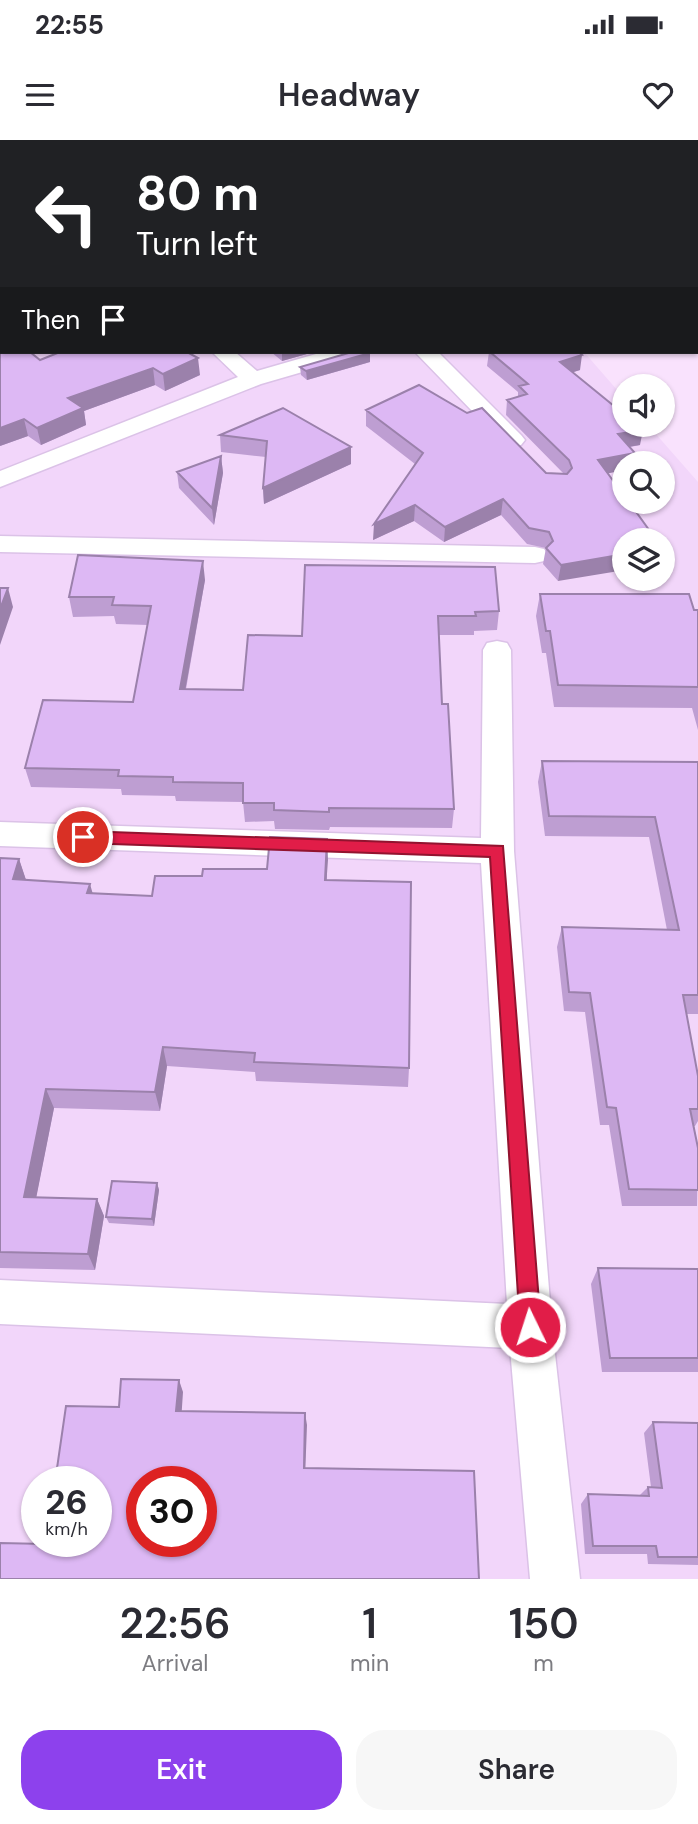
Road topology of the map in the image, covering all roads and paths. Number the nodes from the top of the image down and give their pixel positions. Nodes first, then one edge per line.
1 (225, 354) edge
2 (339, 354) edge
3 (428, 354) edge
4 (253, 379) junction
5 (526, 453) edge
6 (0, 480) edge
7 (0, 544) edge
8 (535, 555) dead end
9 (496, 650) dead end
10 (0, 834) edge
11 (497, 851) junction
12 (0, 1302) edge
13 (530, 1327) junction
14 (555, 1579) edge

1 - 4 street
2 - 4 street
3 - 5 street
4 - 6 street
7 - 8 street
9 - 11 street
10 - 11 street
11 - 13 street
12 - 13 street
13 - 14 street

